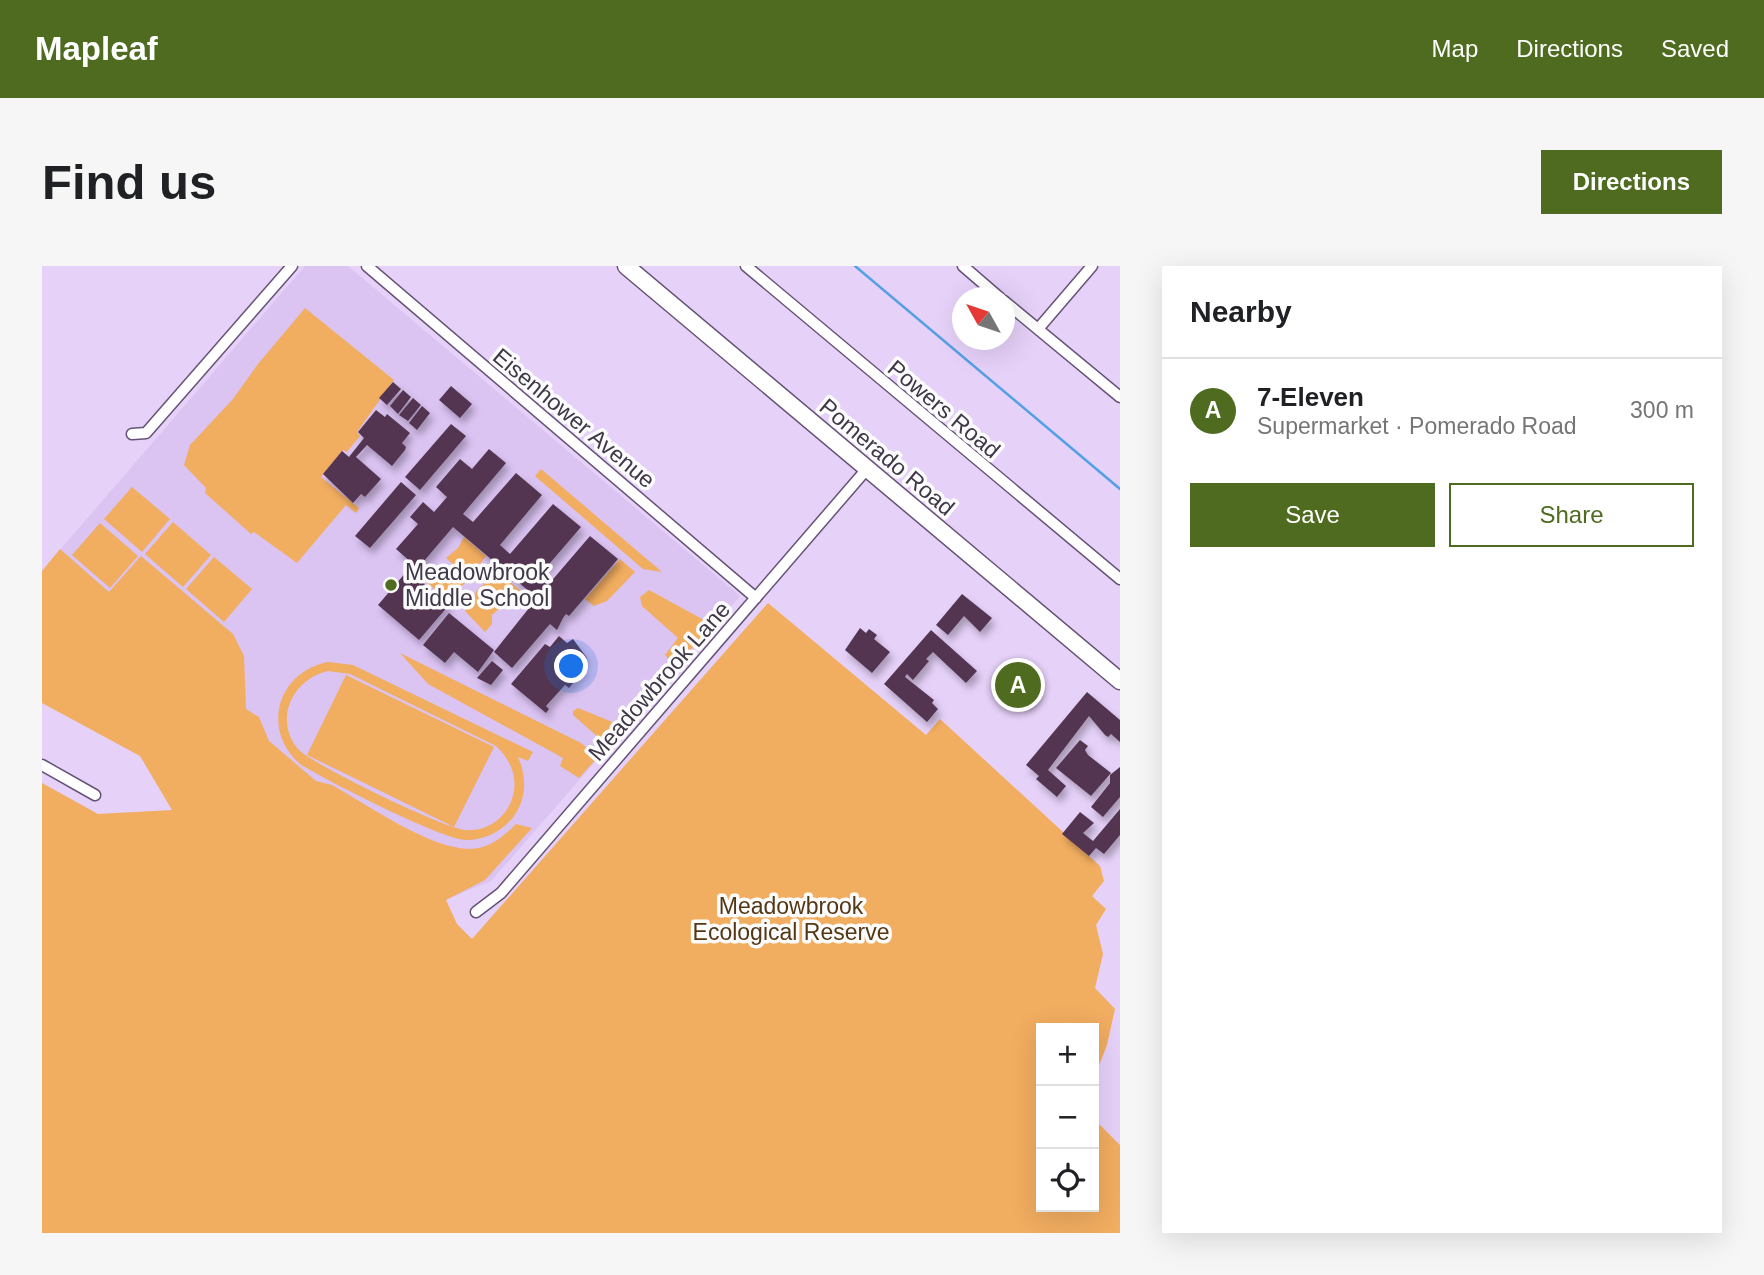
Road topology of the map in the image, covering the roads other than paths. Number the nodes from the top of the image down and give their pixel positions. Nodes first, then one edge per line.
1 (292, 266) edge
2 (367, 266) edge
3 (626, 266) edge
4 (746, 266) edge
5 (963, 266) edge
6 (1092, 266) edge
7 (987, 287) edge
8 (1015, 310) edge
9 (1038, 329) junction
10 (1120, 397) edge
11 (132, 434) dead end
12 (866, 470) junction
13 (1120, 579) edge
14 (756, 598) junction
15 (1120, 681) edge
16 (42, 765) edge
17 (95, 794) dead end
18 (476, 912) dead end

1 - 11 street
2 - 14 street, Eisenhower Avenue
3 - 12 main road, Pomerado Road
4 - 13 street, Powers Road
5 - 7 street
6 - 9 street
8 - 9 street
9 - 10 street
12 - 14 street, Meadowbrook Lane
12 - 15 main road, Pomerado Road
14 - 18 street, Meadowbrook Lane
16 - 17 street

